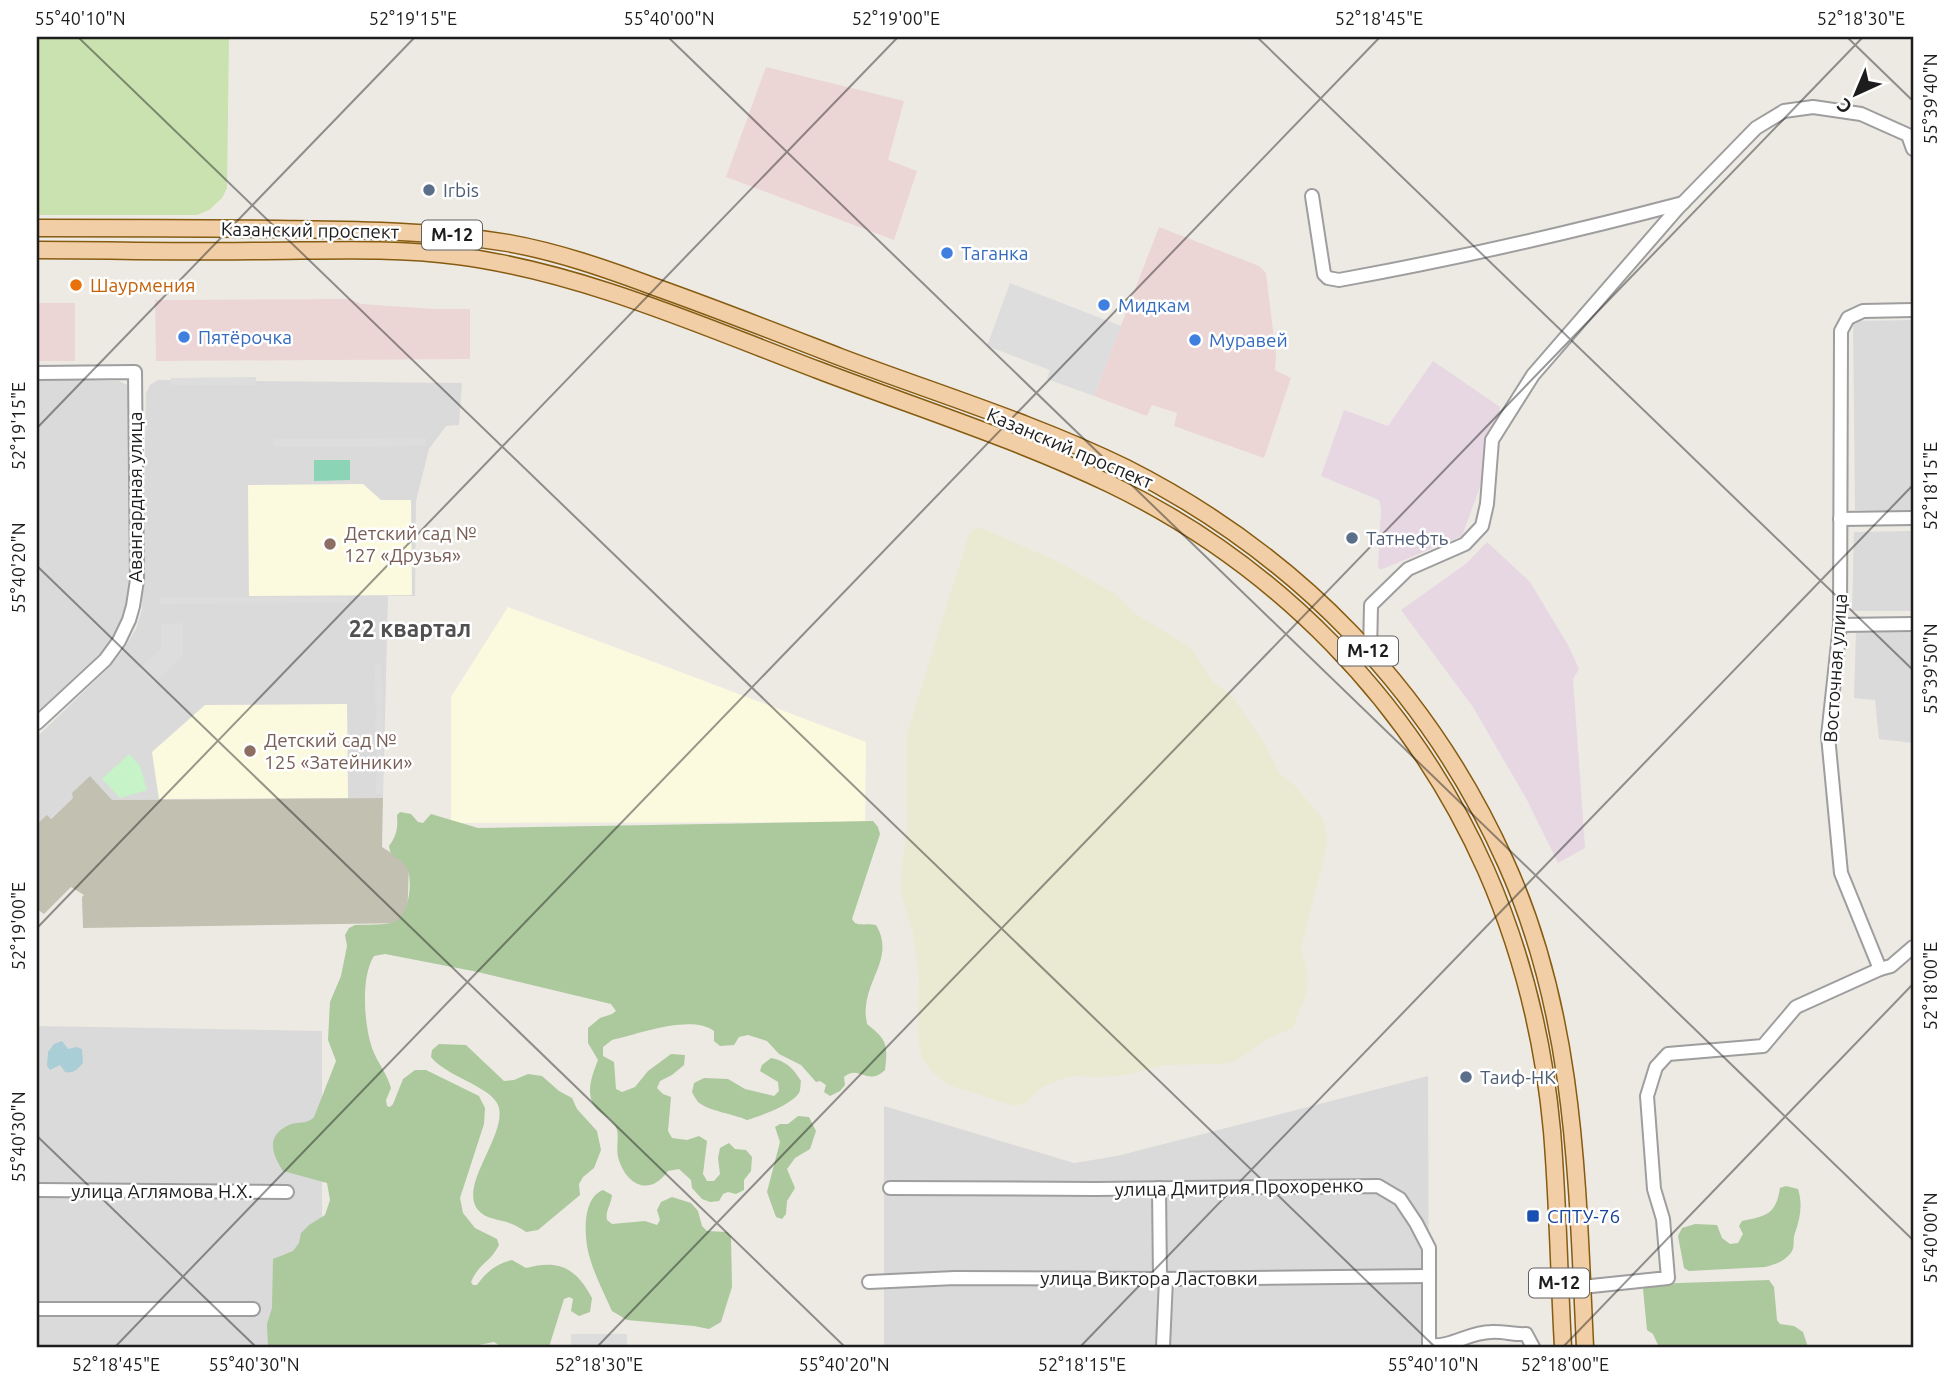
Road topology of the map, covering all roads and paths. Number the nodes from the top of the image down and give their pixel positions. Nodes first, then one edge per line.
1 (1913, 149) edge
2 (1312, 196) dead end
3 (1684, 203) junction
4 (37, 228) edge
5 (37, 250) edge
6 (1913, 310) edge
7 (848, 360) junction
8 (37, 373) edge
9 (839, 378) junction
10 (1913, 518) edge
11 (1840, 519) junction
12 (1913, 624) edge
13 (1840, 625) junction
14 (1370, 653) junction
15 (37, 723) edge
16 (1913, 947) edge
17 (1880, 969) junction
18 (890, 1188) dead end
19 (1159, 1188) junction
20 (37, 1190) edge
21 (287, 1192) dead end
22 (1429, 1276) junction
23 (1163, 1279) junction
24 (869, 1282) dead end
25 (1582, 1287) junction
26 (37, 1309) edge
27 (253, 1309) dead end
28 (1562, 1326) junction
29 (1163, 1347) edge
30 (1533, 1347) edge
31 (1554, 1347) edge
32 (1563, 1347) edge
33 (1585, 1347) edge

1 - 3 street
2 - 3 street
3 - 14 street
4 - 7 main road, Казанский проспект / М-12
5 - 9 main road, Казанский проспект / М-12
6 - 11 street, Восточная улица
7 - 9 main road
7 - 14 main road, Казанский проспект / М-12
8 - 15 street, Авангардная улица
9 - 28 main road, Казанский проспект / М-12
10 - 11 street
11 - 13 street, Восточная улица
12 - 13 street
13 - 17 street, Восточная улица
14 - 25 main road, Казанский проспект / М-12
16 - 17 street
17 - 25 street
18 - 19 street, улица Дмитрия Прохоренко
19 - 22 street, улица Дмитрия Прохоренко
19 - 23 street
20 - 21 street, улица Аглямова Н.Х.
22 - 23 street, улица Виктора Ластовки
22 - 30 street, улица Дмитрия Прохоренко
23 - 24 street, улица Виктора Ластовки
23 - 29 street
25 - 33 main road, Казанский проспект / М-12
26 - 27 street
28 - 31 street
28 - 32 main road, Казанский проспект / М-12

